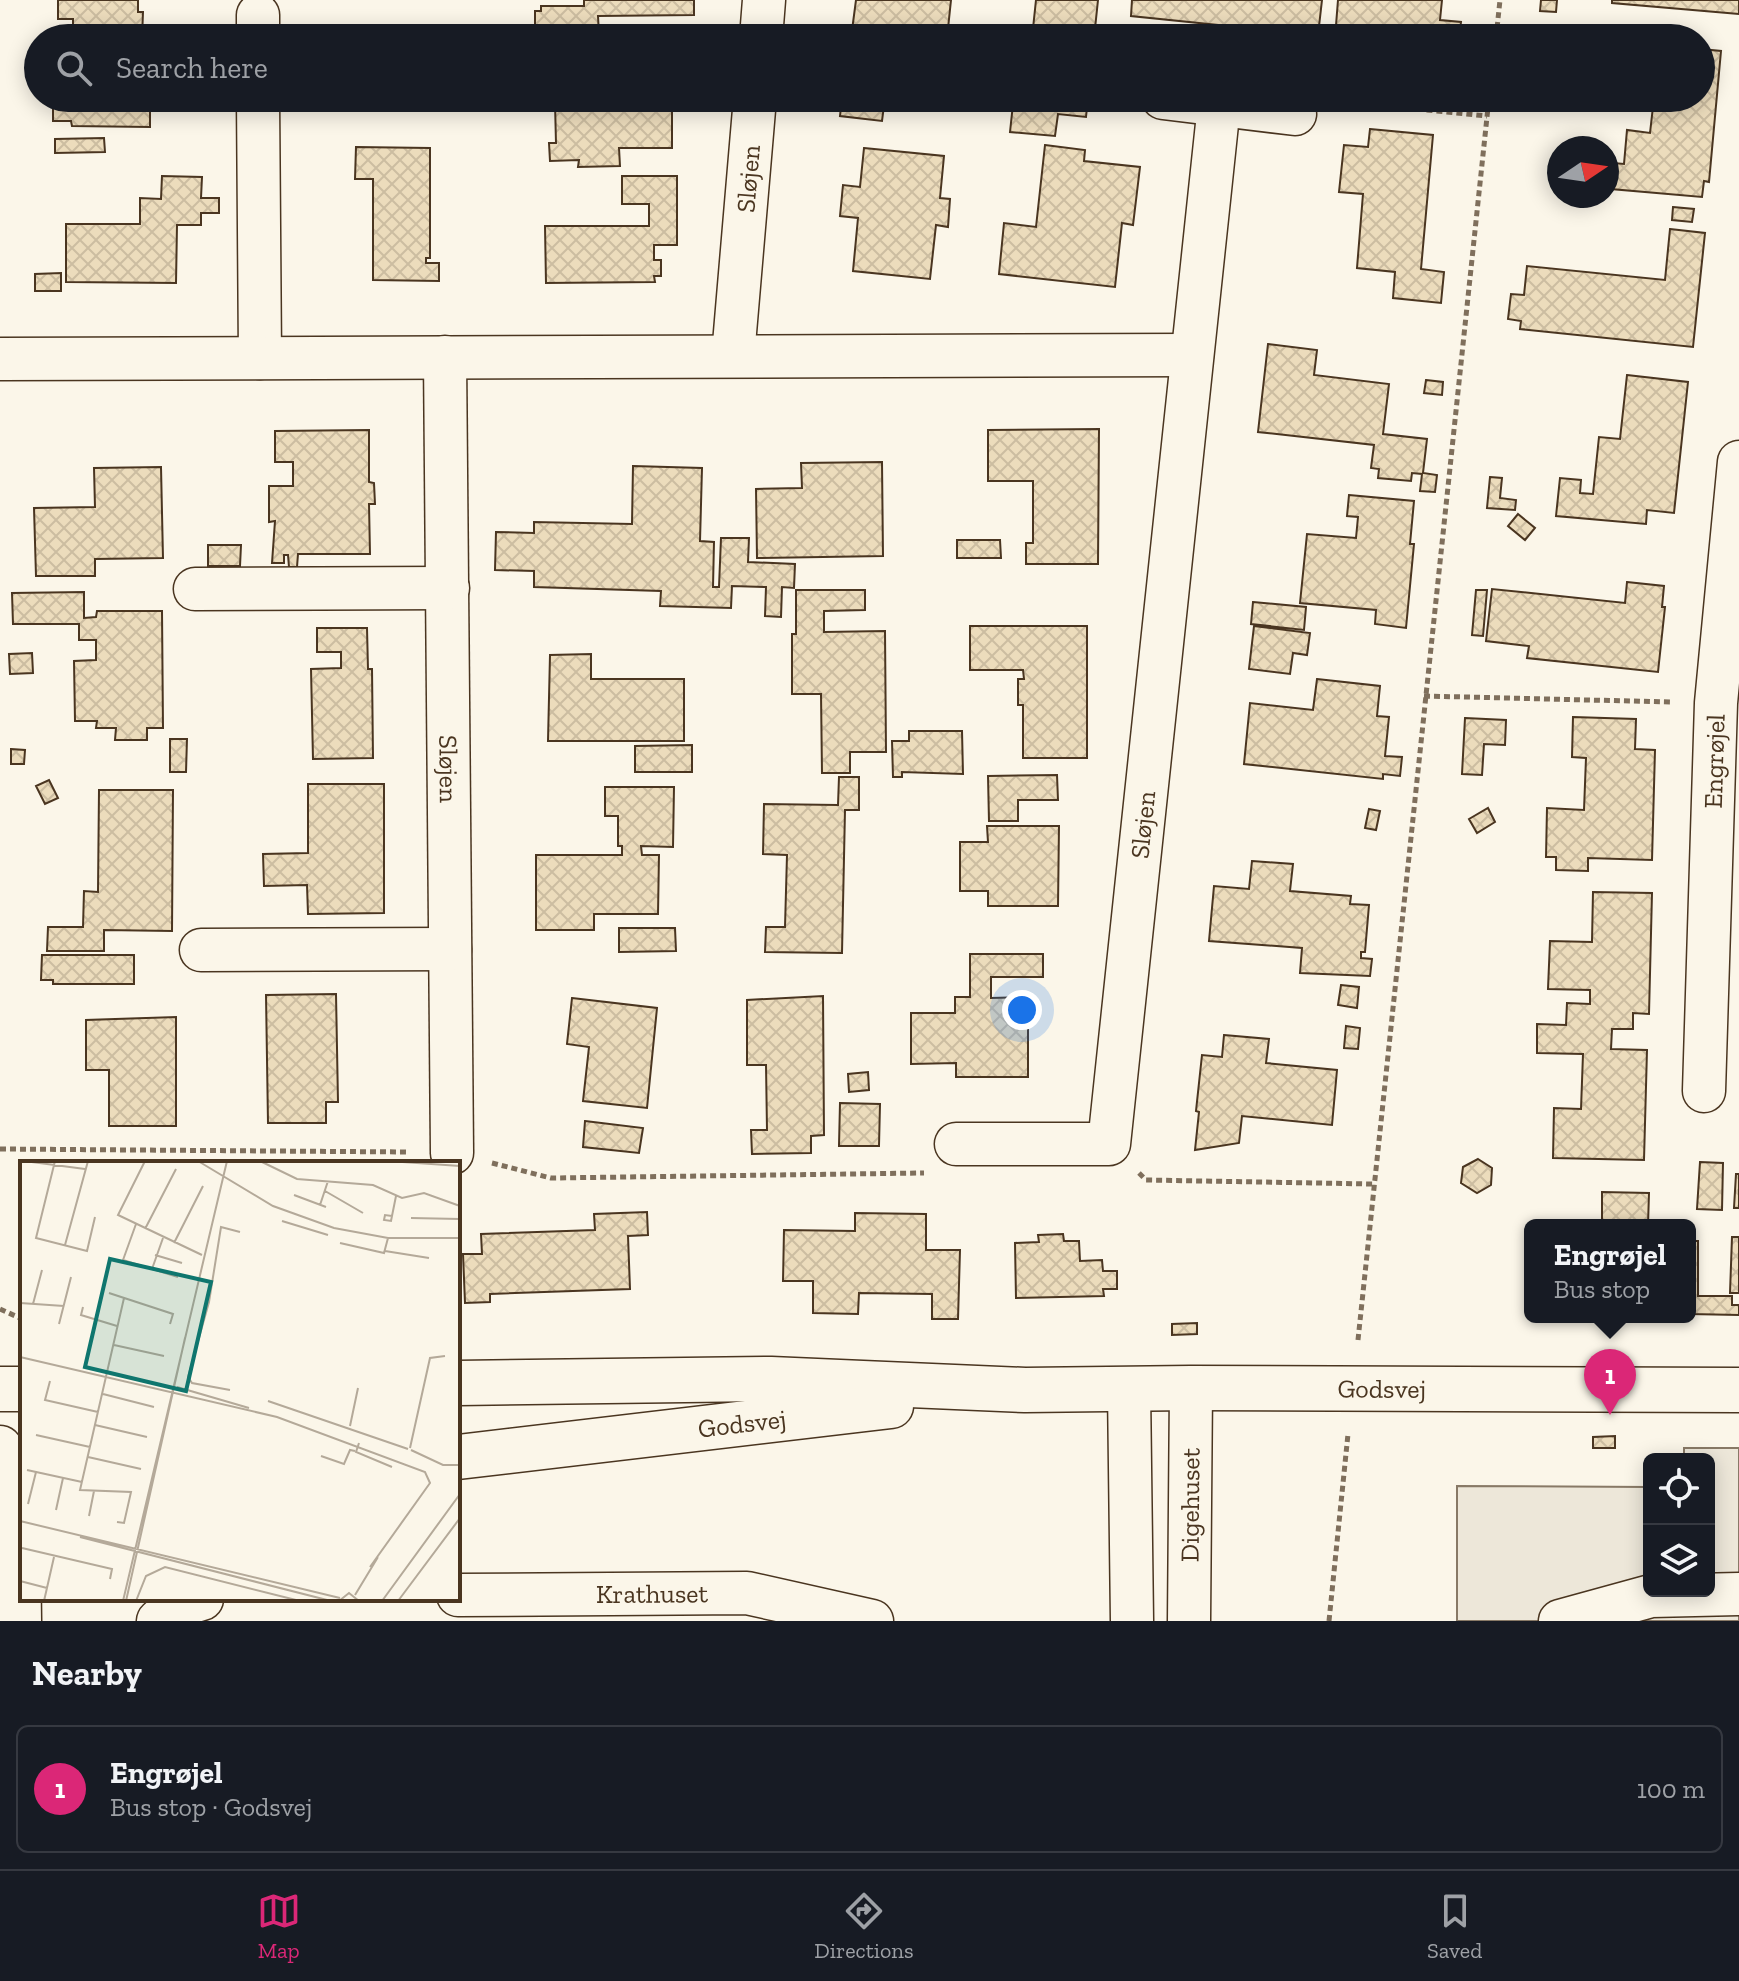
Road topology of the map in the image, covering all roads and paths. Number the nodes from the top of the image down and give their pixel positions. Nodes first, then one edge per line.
1 (764, 0) edge
2 (1500, 0) edge
3 (762, 24) edge
4 (1497, 24) edge
5 (258, 112) edge
6 (754, 112) edge
7 (1218, 112) edge
8 (1278, 112) edge
9 (1447, 112) edge
10 (1487, 112) edge
11 (1295, 114) edge
12 (1487, 116) junction
13 (1192, 355) junction
14 (733, 356) junction
15 (445, 357) junction
16 (260, 358) junction
17 (0, 359) edge
18 (1739, 462) edge
19 (448, 588) junction
20 (195, 589) dead end
21 (1724, 681) edge
22 (1424, 696) junction
23 (450, 949) junction
24 (201, 950) dead end
25 (1704, 1091) dead end
26 (956, 1144) dead end
27 (1109, 1144) junction
28 (452, 1153) dead end
29 (1373, 1184) junction
30 (0, 1309) edge
31 (20, 1318) edge
32 (1358, 1340) dead end
33 (460, 1383) edge
34 (1191, 1388) junction
35 (1129, 1389) junction
36 (1025, 1390) junction
37 (1739, 1390) edge
38 (1349, 1421) dead end
39 (460, 1457) edge
40 (10, 1465) edge
41 (1739, 1594) edge
42 (460, 1595) edge
43 (195, 1601) edge
44 (859, 1618) edge
45 (19, 1621) edge
46 (158, 1621) edge
47 (1132, 1621) edge
48 (1189, 1621) edge
49 (1329, 1621) edge
50 (1560, 1621) edge

1 - 3 street
2 - 4 path
5 - 16 street
6 - 14 street, Sløjen
7 - 13 street, Sløjen
8 - 11 street
9 - 12 path
10 - 12 path
12 - 22 path
13 - 14 street
13 - 27 street, Sløjen
14 - 15 street
15 - 16 street
15 - 19 street, Sløjen
16 - 17 street
18 - 21 street, Engrøjel
19 - 20 street
19 - 23 street, Sløjen
21 - 22 path
21 - 25 street, Engrøjel
22 - 29 path
23 - 24 street
23 - 28 street, Sløjen
26 - 27 street
27 - 29 path
29 - 32 path
30 - 31 path
33 - 36 street, Godsvej
34 - 35 street, Godsvej
34 - 37 street, Godsvej
34 - 48 street, Digehuset
35 - 36 street, Godsvej
35 - 47 street
36 - 39 street, Godsvej
38 - 49 path
40 - 45 street
41 - 50 street
42 - 44 street, Krathuset
43 - 46 street

